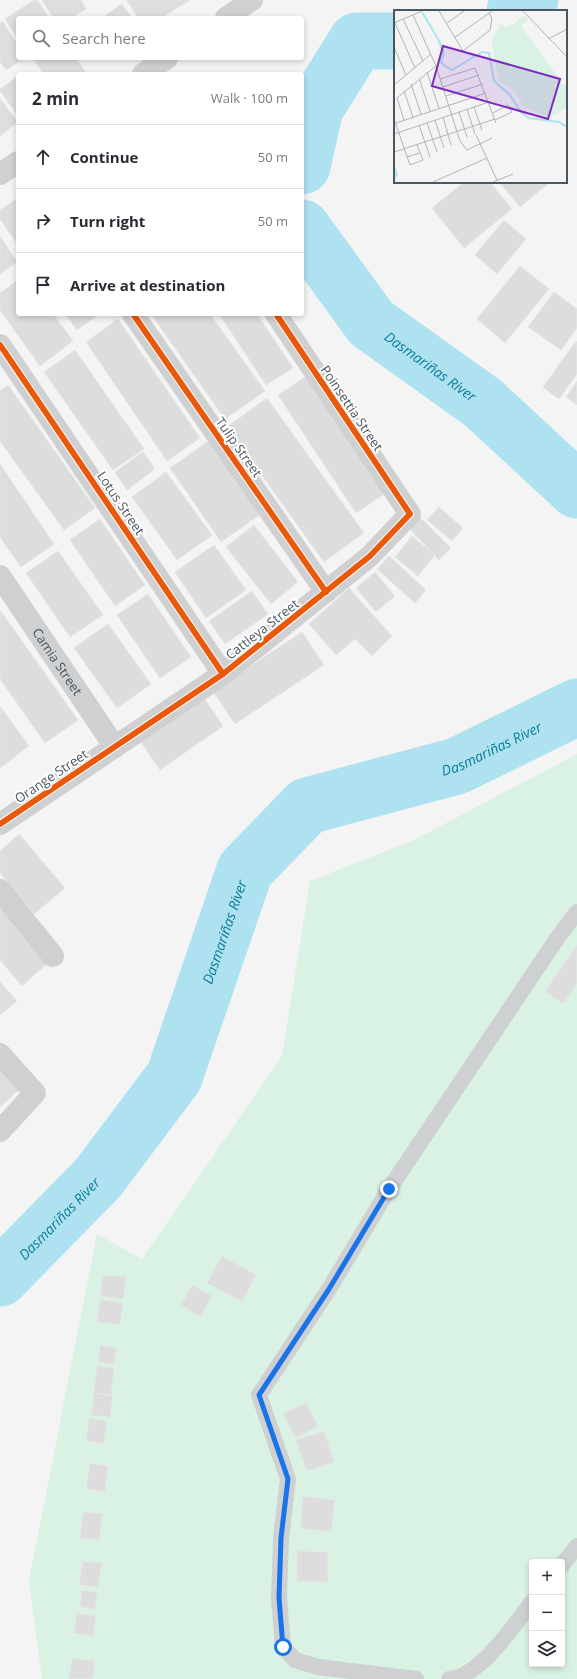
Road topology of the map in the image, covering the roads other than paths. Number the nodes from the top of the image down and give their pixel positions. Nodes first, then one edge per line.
1 (252, 0) edge
2 (229, 16) edge
3 (164, 60) edge
4 (146, 72) edge
5 (16, 163) edge
6 (0, 174) edge
7 (135, 316) edge
8 (277, 316) edge
9 (0, 345) edge
10 (410, 514) joint
11 (0, 576) edge
12 (326, 592) junction
13 (223, 674) junction
14 (115, 747) junction
15 (2, 818) edge
16 (0, 890) edge
17 (577, 912) edge
18 (53, 956) dead end
19 (0, 1054) edge
20 (0, 1131) edge
21 (577, 1546) edge
22 (565, 1560) edge
23 (529, 1606) edge
24 (416, 1679) edge
25 (449, 1679) edge

1 - 2 street
3 - 4 street
5 - 6 street
7 - 12 street, Tulip Street
8 - 10 street, Poinsettia Street
9 - 13 street, Lotus Street
10 - 12 street, Cattleya Street
11 - 14 street, Camia Street
12 - 13 street, Cattleya Street
13 - 14 street, Cattleya Street
14 - 15 street, Orange Street
16 - 18 street
17 - 24 lane
19 - 20 street
21 - 22 lane
23 - 25 lane

